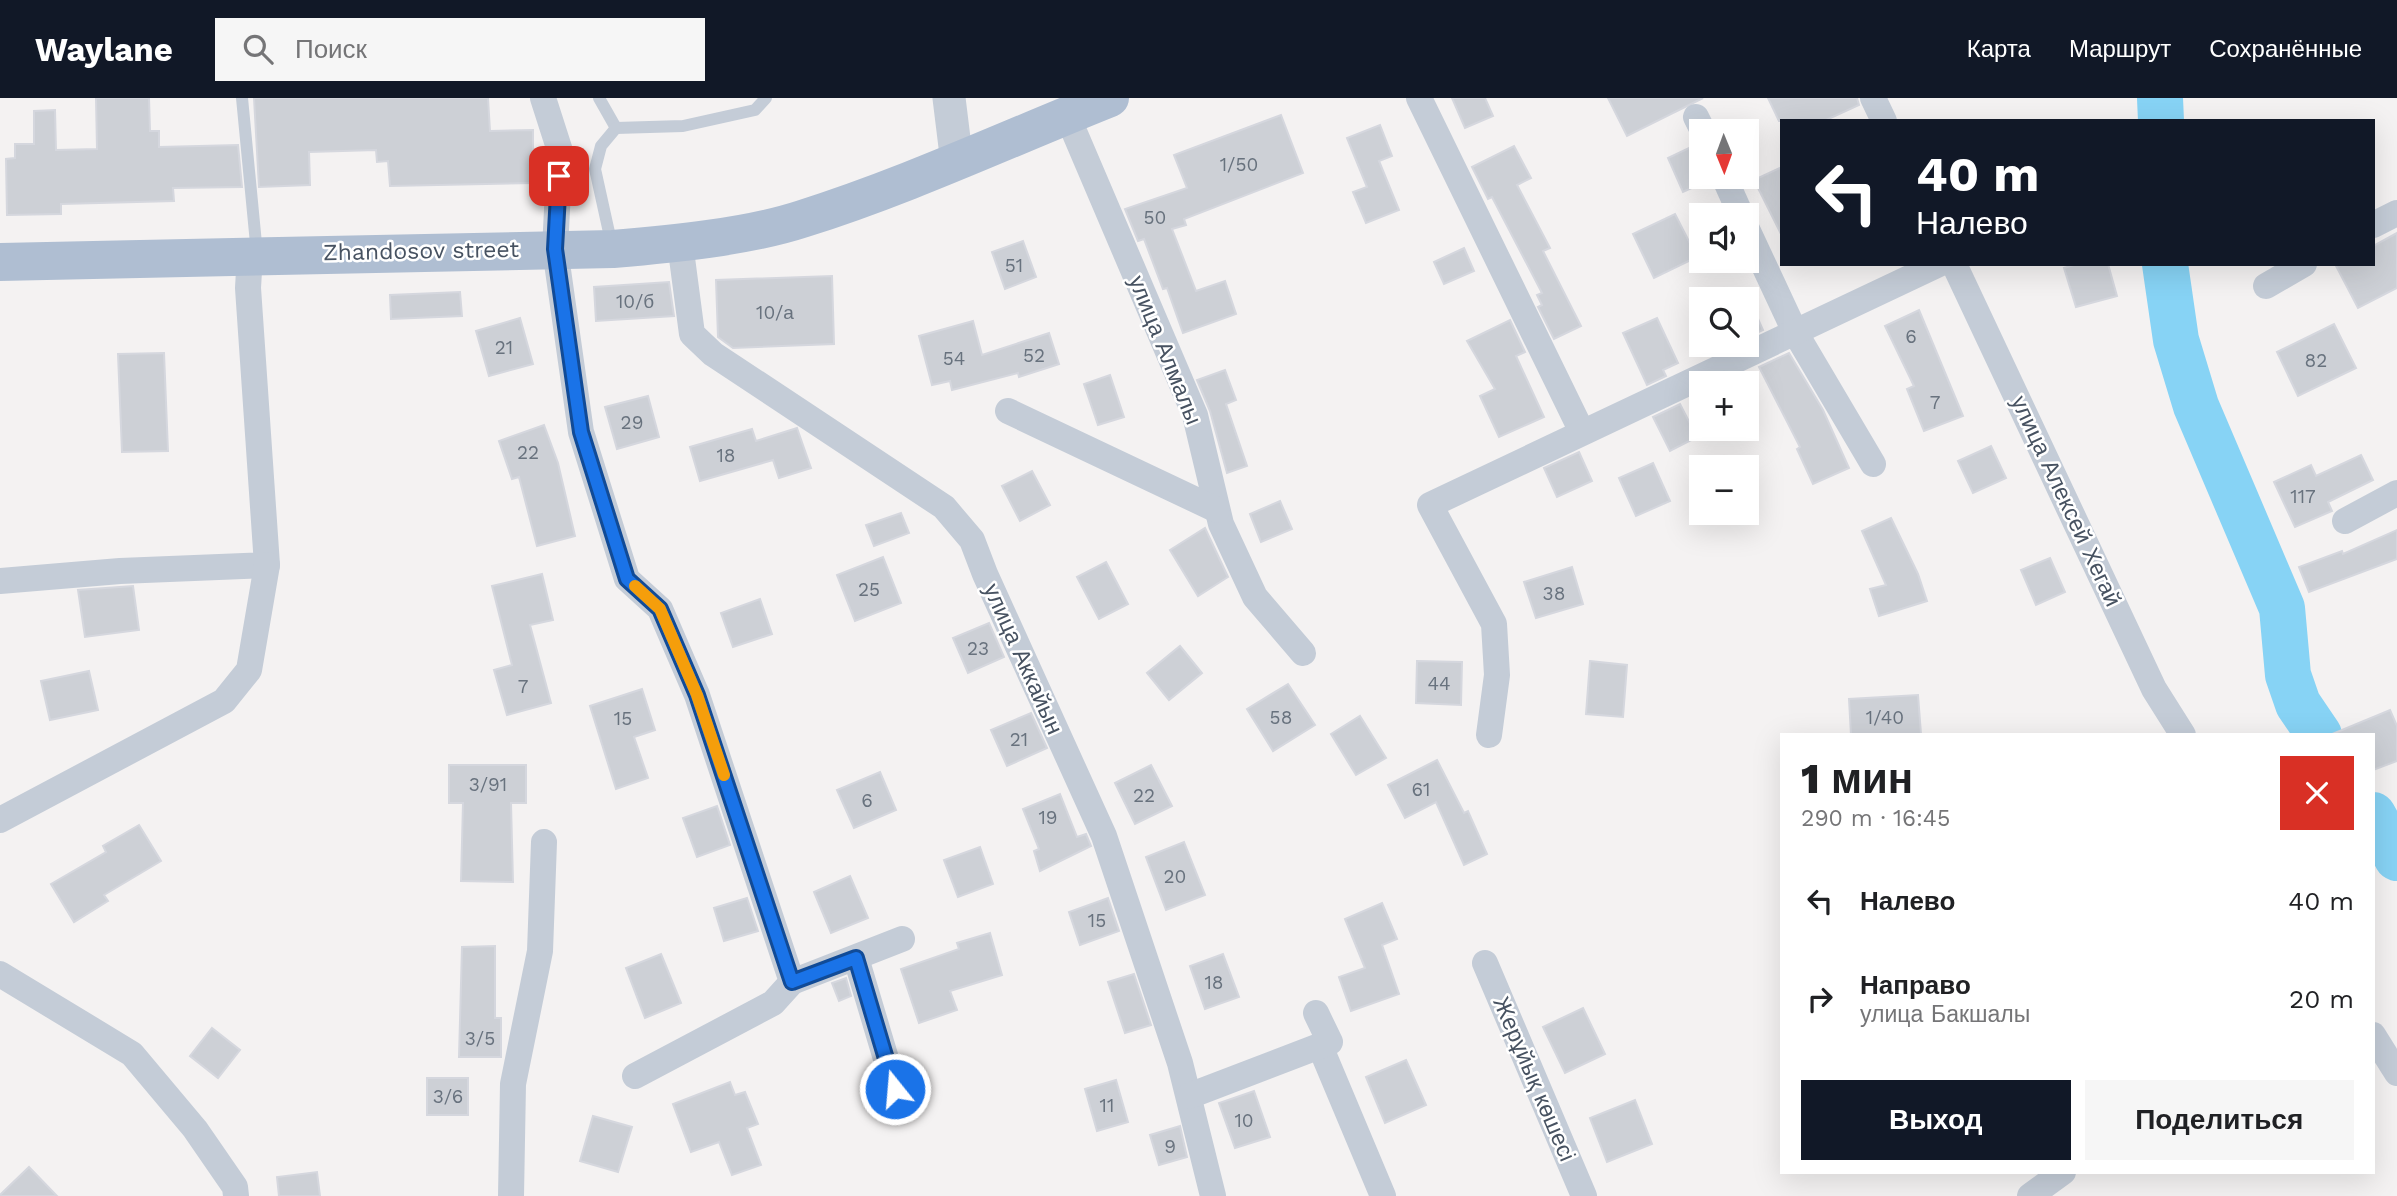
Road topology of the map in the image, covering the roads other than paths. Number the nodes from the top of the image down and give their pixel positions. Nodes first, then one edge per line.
1 (242, 98) edge
2 (543, 98) edge
3 (599, 98) edge
4 (766, 98) edge
5 (949, 98) edge
6 (1110, 98) edge
7 (1419, 98) edge
8 (1872, 98) edge
9 (1068, 115) junction
10 (1883, 119) edge
11 (616, 128) junction
12 (957, 163) junction
13 (2397, 213) edge
14 (2375, 224) edge
15 (680, 243) junction
16 (555, 249) junction
17 (612, 249) junction
18 (254, 254) junction
19 (1759, 255) edge
20 (0, 262) edge
21 (1935, 266) edge
22 (1955, 266) edge
23 (2300, 266) edge
24 (2266, 285) dead end
25 (1795, 332) junction
26 (1008, 411) dead end
27 (1582, 432) junction
28 (1872, 464) dead end
29 (2397, 493) edge
30 (1217, 510) junction
31 (2345, 521) dead end
32 (267, 565) junction
33 (0, 581) edge
34 (1303, 653) dead end
35 (2182, 733) edge
36 (1489, 736) dead end
37 (0, 820) edge
38 (544, 842) dead end
39 (902, 939) dead end
40 (856, 958) junction
41 (1485, 963) dead end
42 (0, 974) edge
43 (792, 982) junction
44 (1316, 1013) dead end
45 (2375, 1038) edge
46 (1320, 1045) junction
47 (2397, 1073) edge
48 (635, 1076) dead end
49 (895, 1089) dead end
50 (1189, 1096) junction
51 (2060, 1174) edge
52 (236, 1196) edge
53 (512, 1196) edge
54 (1213, 1196) edge
55 (1383, 1196) edge
56 (1584, 1196) edge
57 (2030, 1196) edge

1 - 18 lane
2 - 16 street
3 - 11 lane
4 - 11 lane
5 - 12 street
6 - 9 main road, Zhandosov street
7 - 27 street
8 - 10 street
9 - 12 main road, Zhandosov street
9 - 30 street, улица Алмалы
11 - 17 lane
12 - 15 main road, Zhandosov street
13 - 14 street
15 - 17 main road, Zhandosov street
15 - 50 street, улица Аккайын
16 - 17 main road, Zhandosov street
16 - 18 main road, Zhandosov street
16 - 43 street
18 - 20 main road, Zhandosov street
18 - 32 street
19 - 25 street
21 - 25 street
22 - 35 street, улица Алексей Хегай
23 - 24 street
25 - 27 street
25 - 28 street
26 - 30 street
27 - 36 street
29 - 31 street
30 - 34 street, улица Алмалы
32 - 33 street
32 - 37 street
38 - 53 street
39 - 40 street
40 - 43 street
40 - 49 street
41 - 56 street, Жерұйық көшесі
42 - 52 street
43 - 48 street
44 - 46 street
45 - 47 street
46 - 50 street
46 - 55 street
50 - 54 street, улица Аккайын
51 - 57 street

